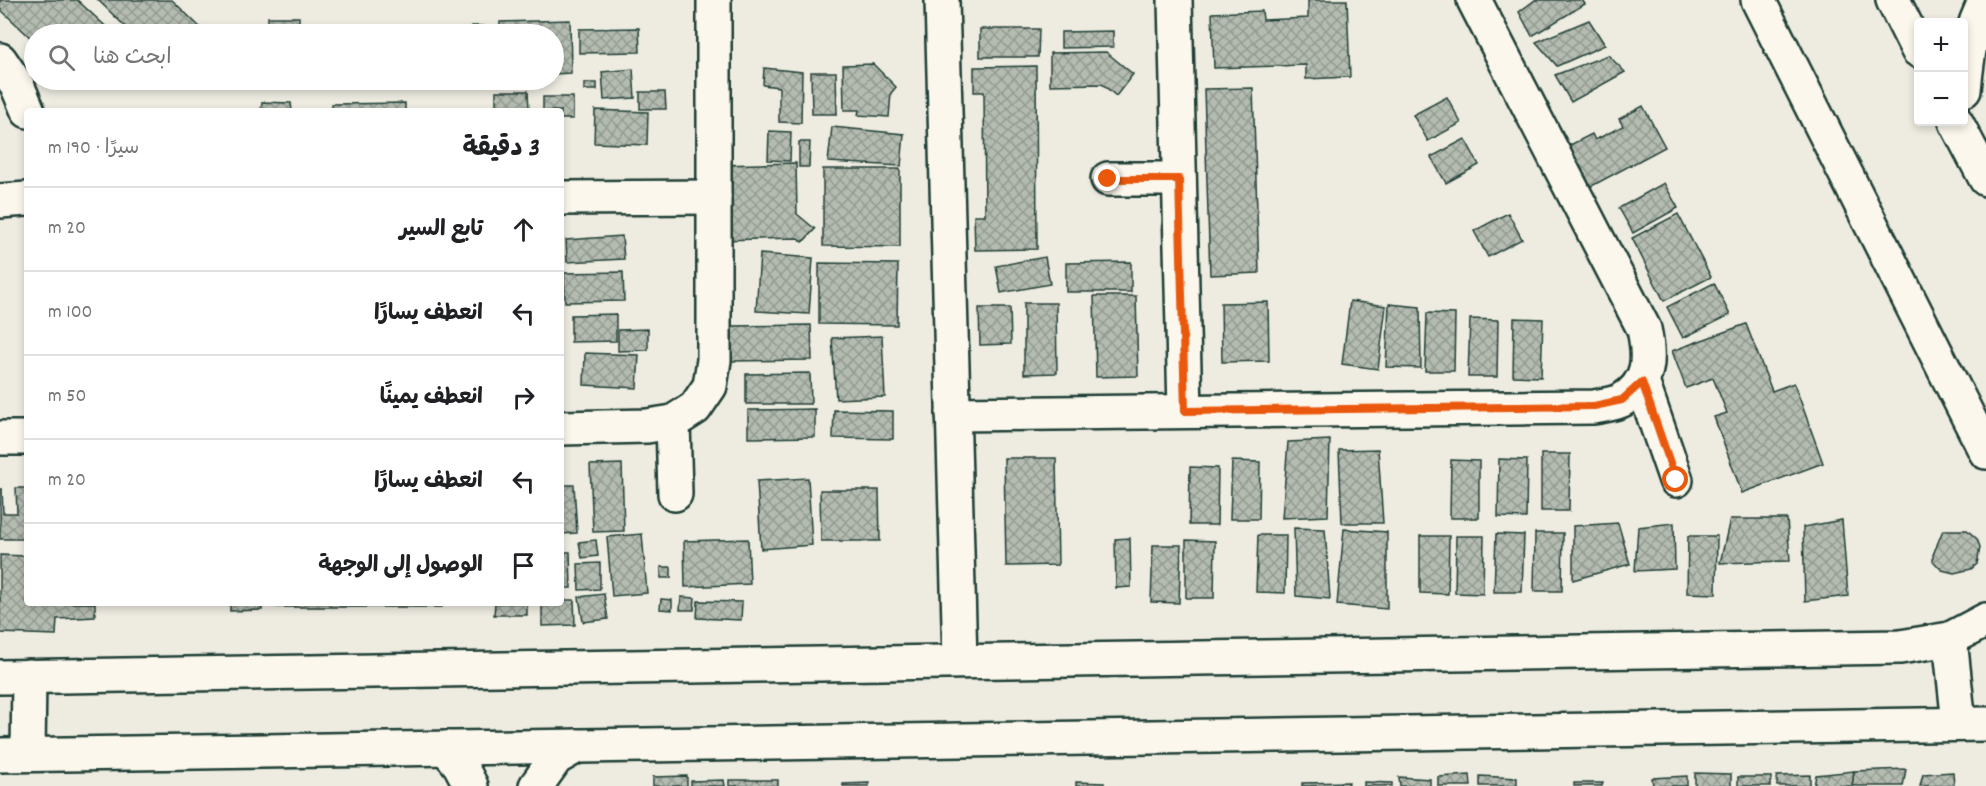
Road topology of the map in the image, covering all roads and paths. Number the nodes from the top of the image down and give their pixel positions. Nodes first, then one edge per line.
1 (714, 0) edge
2 (942, 0) edge
3 (1175, 0) edge
4 (1474, 0) edge
5 (1758, 0) edge
6 (1893, 0) edge
7 (1986, 1) edge
8 (1914, 42) edge
9 (0, 60) edge
10 (1966, 72) edge
11 (26, 108) edge
12 (1959, 126) edge
13 (1108, 179) dead end
14 (1179, 179) junction
15 (1986, 179) edge
16 (714, 197) junction
17 (564, 198) edge
18 (24, 199) edge
19 (0, 201) edge
20 (1642, 382) junction
21 (1185, 411) junction
22 (953, 414) junction
23 (674, 422) junction
24 (564, 428) edge
25 (0, 438) edge
26 (24, 438) edge
27 (1986, 452) edge
28 (1676, 480) dead end
29 (675, 494) dead end
30 (1986, 621) edge
31 (1950, 639) junction
32 (960, 661) junction
33 (14, 677) edge
34 (1972, 724) edge
35 (577, 746) junction
36 (446, 748) junction
37 (14, 754) edge
38 (471, 786) edge
39 (536, 786) edge

1 - 16 street
2 - 22 street
3 - 14 street
4 - 20 street
5 - 27 street
6 - 8 street
7 - 10 street
9 - 11 street
12 - 15 street
13 - 14 street
14 - 21 street
16 - 17 street
16 - 23 street
18 - 19 street
20 - 21 street
20 - 28 street
21 - 22 street
22 - 32 street
23 - 24 street
23 - 29 street
25 - 26 street
30 - 31 street
31 - 32 street
31 - 34 street
32 - 33 street
33 - 37 street
34 - 35 street
35 - 36 street
35 - 39 street
36 - 37 street
36 - 38 street

